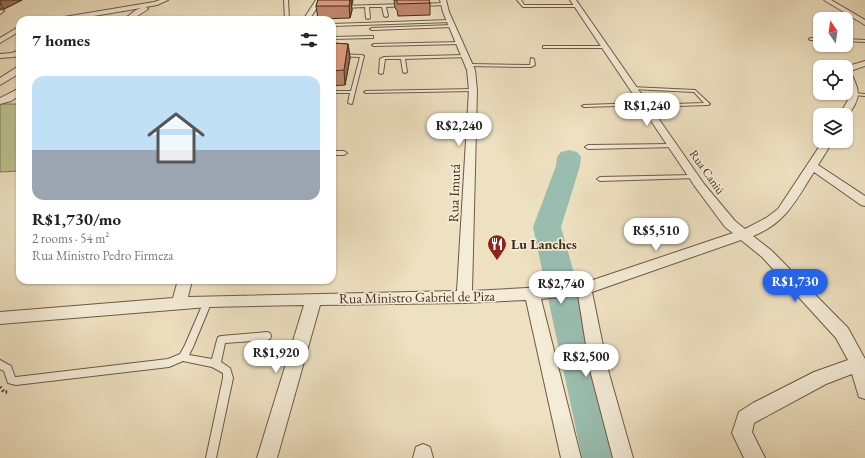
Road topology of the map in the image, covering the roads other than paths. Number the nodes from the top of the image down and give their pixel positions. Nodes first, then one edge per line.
1 (286, 0) edge
2 (319, 0) edge
3 (519, 0) edge
4 (535, 0) edge
5 (827, 0) edge
6 (168, 1) edge
7 (444, 2) edge
8 (575, 3) edge
9 (409, 5) edge
10 (416, 5) edge
11 (384, 6) junction
12 (538, 6) junction
13 (367, 7) junction
14 (339, 8) edge
15 (82, 16) edge
16 (132, 16) edge
17 (287, 16) edge
18 (309, 16) edge
19 (386, 16) dead end
20 (368, 18) dead end
21 (865, 23) edge
22 (451, 24) junction
23 (336, 25) edge
24 (372, 29) dead end
25 (16, 31) edge
26 (372, 37) dead end
27 (336, 38) edge
28 (853, 40) edge
29 (0, 41) edge
30 (865, 41) edge
31 (460, 43) junction
32 (374, 45) dead end
33 (544, 47) dead end
34 (606, 47) junction
35 (16, 54) edge
36 (336, 55) edge
37 (403, 57) junction
38 (16, 58) edge
39 (1, 59) edge
40 (532, 59) dead end
41 (467, 60) junction
42 (865, 63) edge
43 (16, 72) edge
44 (405, 72) dead end
45 (381, 73) dead end
46 (0, 82) edge
47 (634, 88) junction
48 (473, 90) junction
49 (336, 92) edge
50 (352, 92) junction
51 (366, 92) dead end
52 (16, 94) edge
53 (855, 94) junction
54 (865, 96) edge
55 (0, 101) edge
56 (350, 103) dead end
57 (644, 104) junction
58 (677, 105) dead end
59 (584, 106) dead end
60 (848, 108) edge
61 (674, 146) junction
62 (588, 147) dead end
63 (824, 148) edge
64 (336, 153) edge
65 (344, 153) dead end
66 (813, 166) junction
67 (694, 178) junction
68 (600, 179) dead end
69 (865, 202) edge
70 (743, 234) junction
71 (184, 284) edge
72 (579, 290) junction
73 (539, 294) junction
74 (464, 297) junction
75 (208, 300) junction
76 (314, 300) junction
77 (179, 302) junction
78 (0, 318) edge
79 (267, 336) dead end
80 (183, 357) junction
81 (0, 364) edge
82 (216, 364) junction
83 (858, 364) junction
84 (865, 390) edge
85 (211, 458) edge
86 (267, 458) edge
87 (571, 458) edge
88 (623, 458) edge
89 (755, 458) edge

1 - 17 lane
2 - 18 street
3 - 12 lane
4 - 12 lane
5 - 21 street
6 - 15 street
6 - 16 street
7 - 10 lane
7 - 22 street, Rua Imutá
8 - 12 lane
8 - 34 street, Rua Caniú
9 - 11 lane
11 - 13 lane
11 - 19 lane
13 - 14 lane
13 - 20 lane
22 - 23 lane
22 - 24 lane
22 - 31 street, Rua Imutá
25 - 29 street
26 - 27 lane
28 - 30 lane
31 - 32 lane
31 - 41 street, Rua Imutá
33 - 34 lane
34 - 47 street, Rua Caniú
35 - 39 street
36 - 50 lane
37 - 41 lane
37 - 44 lane
37 - 45 lane
38 - 39 street
40 - 41 lane
41 - 48 street, Rua Imutá
42 - 53 street
43 - 46 street
47 - 57 street, Rua Caniú
47 - 58 lane
48 - 51 lane
48 - 74 street, Rua Imutá
49 - 50 lane
50 - 56 lane
52 - 55 street
53 - 54 lane
53 - 60 street
57 - 59 lane
57 - 61 street, Rua Caniú
61 - 62 lane
61 - 67 street, Rua Caniú
63 - 66 street, Rua Ministro Gabriel de Piza
64 - 65 lane
66 - 69 street
66 - 70 street, Rua Ministro Gabriel de Piza
67 - 68 lane
67 - 70 street, Rua Caniú
70 - 72 street, Rua Ministro Gabriel de Piza
70 - 83 street, Rua Caniú
71 - 77 street
72 - 73 street, Rua Ministro Gabriel de Piza
72 - 88 street
73 - 74 street, Rua Ministro Gabriel de Piza
73 - 87 street
74 - 76 street, Rua Ministro Gabriel de Piza
75 - 76 street, Rua Ministro Gabriel de Piza
75 - 77 street, Rua Ministro Gabriel de Piza
75 - 80 lane
76 - 86 street
77 - 78 street, Rua Ministro Gabriel de Piza
79 - 82 lane
80 - 81 lane
80 - 82 lane
82 - 85 lane
83 - 84 street, Rua Caniú
83 - 89 street

